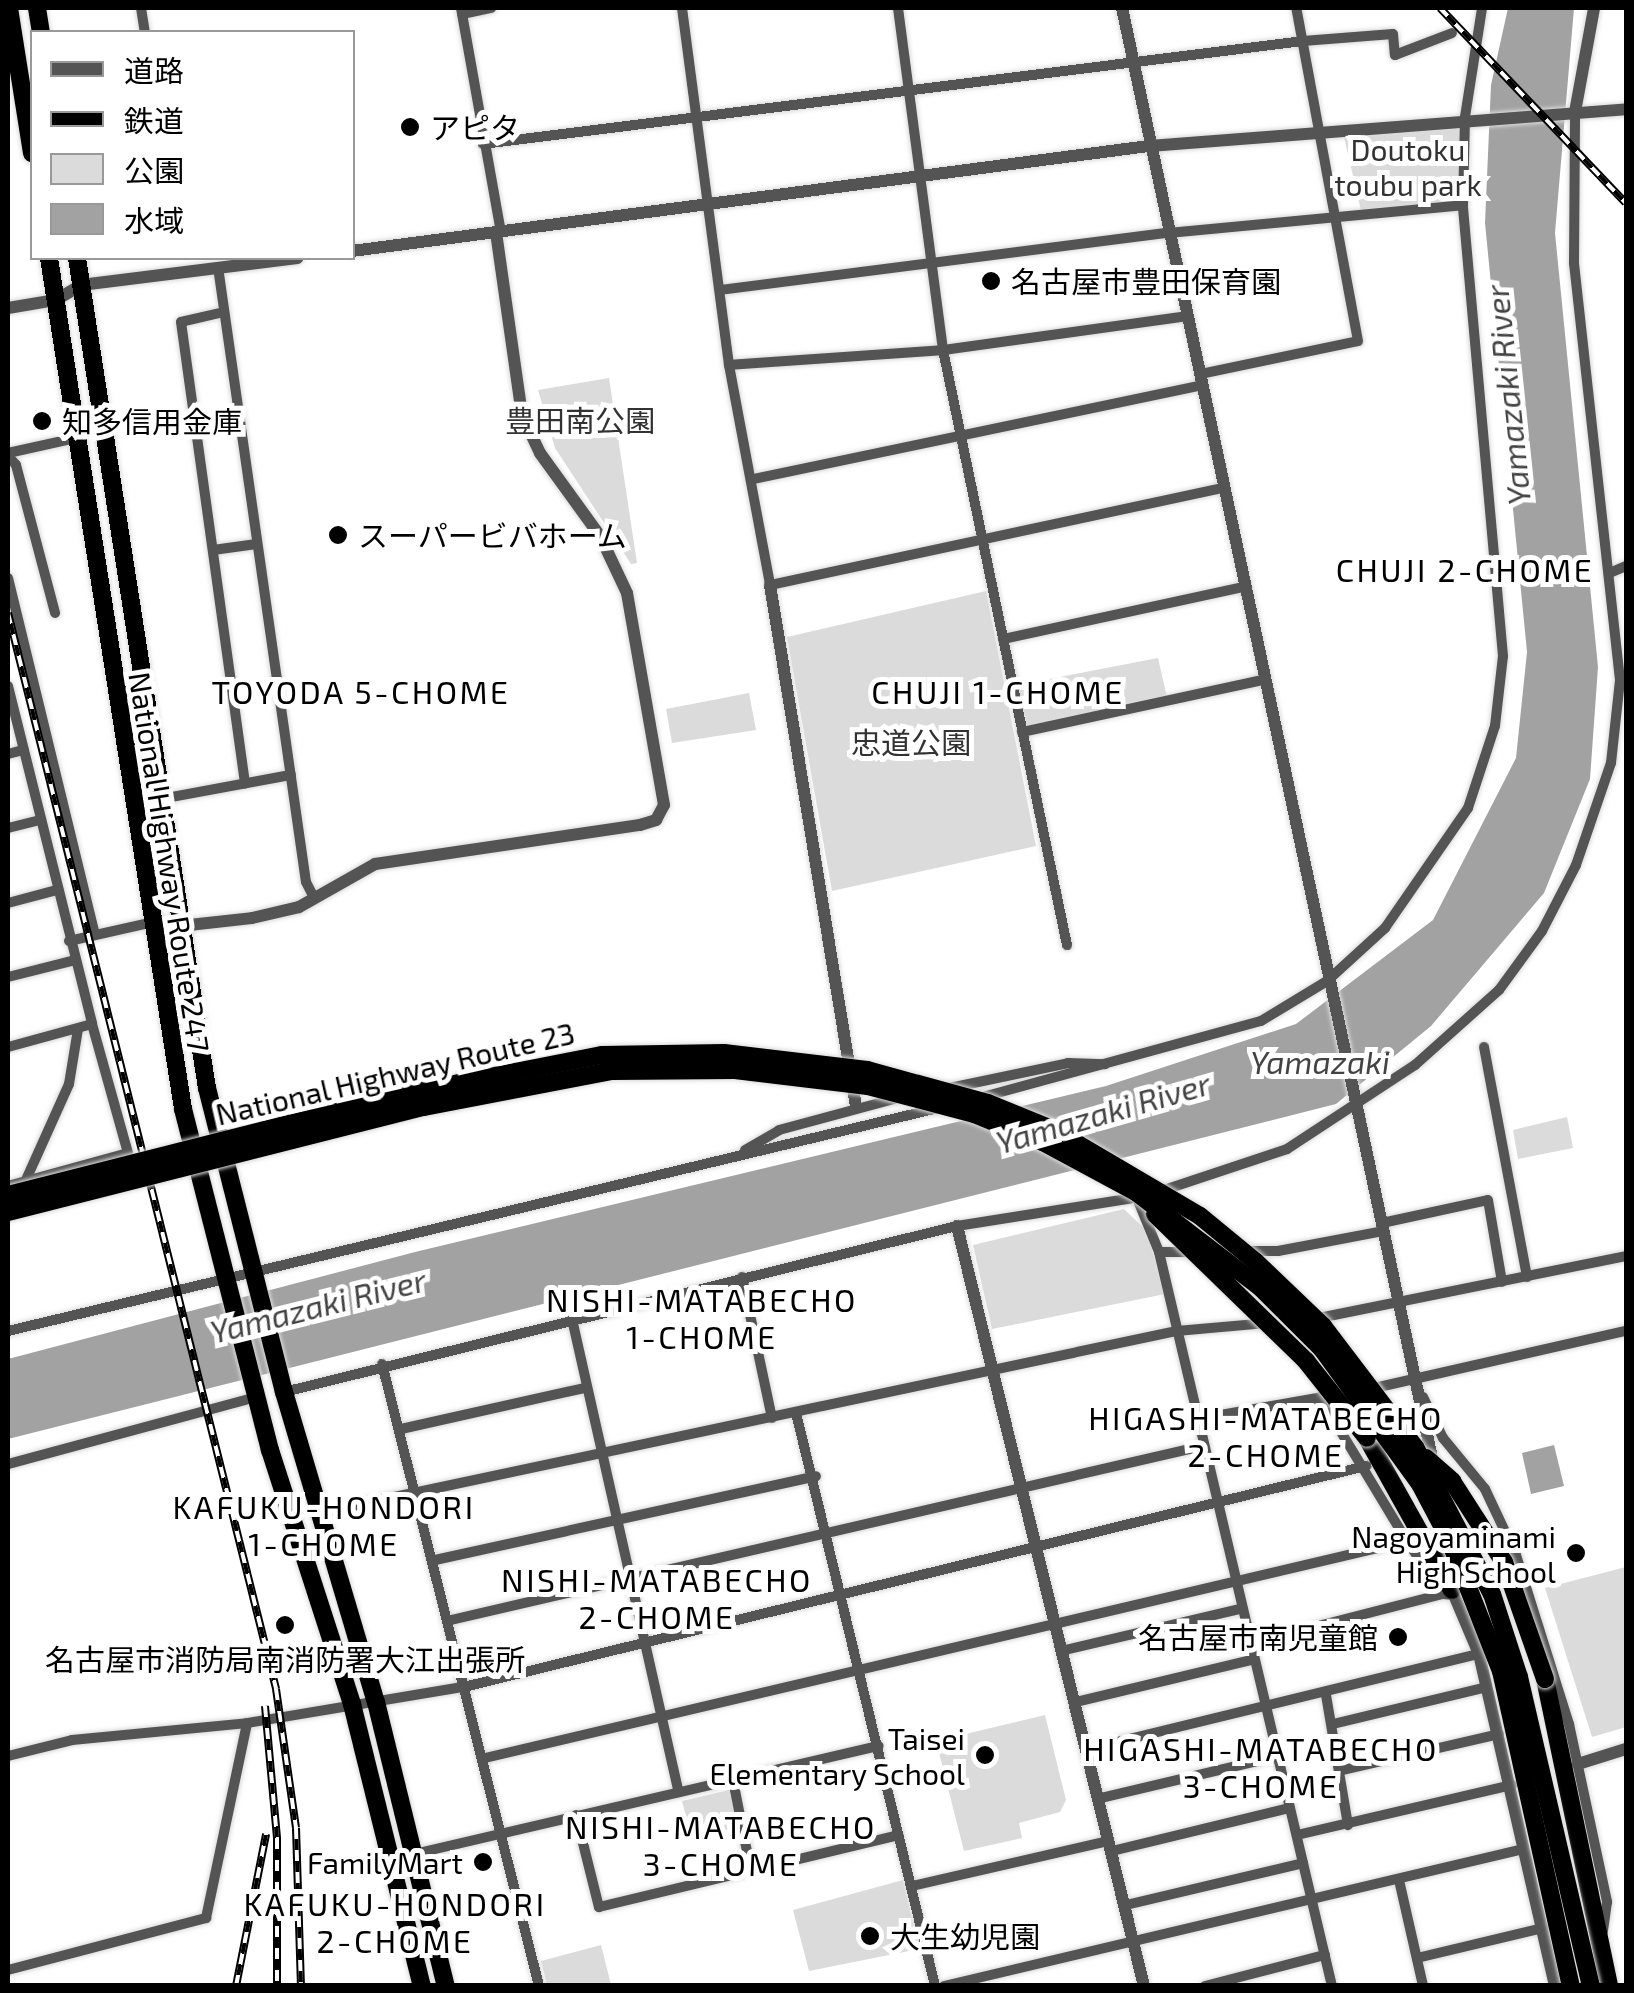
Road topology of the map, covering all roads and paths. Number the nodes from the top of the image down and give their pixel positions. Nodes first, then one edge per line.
1 (9, 8) edge
2 (491, 8) edge
3 (682, 8) edge
4 (898, 8) edge
5 (1122, 8) edge
6 (1296, 8) edge
7 (1482, 8) edge
8 (1594, 8) edge
9 (461, 11) edge
10 (1452, 33) dead end
11 (1303, 42) junction
12 (1132, 58) junction
13 (908, 89) junction
14 (1626, 109) edge
15 (1571, 112) junction
16 (1469, 116) junction
17 (696, 117) junction
18 (1320, 130) junction
19 (30, 140) edge
20 (483, 144) junction
21 (1149, 146) junction
22 (918, 177) junction
23 (709, 205) junction
24 (1463, 205) junction
25 (1339, 217) junction
26 (498, 233) junction
27 (1168, 233) junction
28 (355, 250) edge
29 (49, 260) edge
30 (76, 260) edge
31 (279, 260) edge
32 (183, 264) edge
33 (930, 264) junction
34 (218, 267) junction
35 (81, 285) junction
36 (720, 290) junction
37 (56, 300) junction
38 (8, 308) edge
39 (224, 312) junction
40 (1187, 316) junction
41 (943, 350) junction
42 (730, 365) junction
43 (1201, 380) junction
44 (960, 435) junction
45 (76, 438) junction
46 (8, 454) edge
47 (753, 479) junction
48 (1223, 488) junction
49 (982, 539) junction
50 (258, 544) junction
51 (213, 550) junction
52 (1626, 566) edge
53 (1612, 572) junction
54 (8, 578) edge
55 (770, 585) junction
56 (1243, 587) junction
57 (55, 612) dead end
58 (1003, 638) junction
59 (1263, 680) junction
60 (8, 686) edge
61 (1022, 732) junction
62 (23, 750) junction
63 (8, 754) edge
64 (291, 776) junction
65 (245, 784) junction
66 (160, 799) junction
67 (40, 820) junction
68 (8, 828) edge
69 (57, 890) junction
70 (314, 898) junction
71 (8, 902) edge
72 (153, 922) junction
73 (180, 926) junction
74 (95, 934) junction
75 (69, 941) junction
76 (1067, 945) dead end
77 (75, 960) junction
78 (8, 976) edge
79 (1327, 984) junction
80 (92, 1024) junction
81 (78, 1029) junction
82 (8, 1047) edge
83 (1484, 1048) dead end
84 (1120, 1064) junction
85 (1355, 1103) junction
86 (856, 1107) junction
87 (736, 1156) junction
88 (24, 1182) junction
89 (8, 1186) edge
90 (8, 1195) edge
91 (1136, 1195) junction
92 (8, 1212) edge
93 (957, 1226) junction
94 (1383, 1227) junction
95 (1159, 1252) junction
96 (1626, 1256) edge
97 (253, 1276) junction
98 (742, 1277) junction
99 (1526, 1277) junction
100 (1502, 1282) junction
101 (229, 1285) junction
102 (1400, 1304) junction
103 (572, 1319) junction
104 (8, 1331) edge
105 (1176, 1331) junction
106 (1626, 1332) edge
107 (382, 1364) junction
108 (993, 1370) junction
109 (1419, 1380) junction
110 (282, 1387) junction
111 (586, 1388) junction
112 (255, 1394) junction
113 (1320, 1397) junction
114 (1423, 1397) junction
115 (796, 1413) junction
116 (772, 1418) junction
117 (1197, 1418) junction
118 (401, 1429) junction
119 (1202, 1446) junction
120 (1415, 1448) junction
121 (599, 1454) junction
122 (8, 1464) edge
123 (1366, 1466) junction
124 (816, 1476) junction
125 (1021, 1488) junction
126 (418, 1494) junction
127 (1216, 1506) junction
128 (319, 1513) junction
129 (613, 1522) junction
130 (829, 1532) junction
131 (1407, 1542) junction
132 (1038, 1551) junction
133 (435, 1560) junction
134 (626, 1575) junction
135 (1234, 1582) junction
136 (1450, 1593) junction
137 (844, 1596) junction
138 (1240, 1609) junction
139 (451, 1620) junction
140 (1058, 1623) junction
141 (644, 1641) junction
142 (1248, 1644) junction
143 (1065, 1650) junction
144 (1479, 1654) junction
145 (1251, 1660) junction
146 (861, 1669) junction
147 (468, 1686) junction
148 (1487, 1686) junction
149 (1326, 1695) junction
150 (376, 1702) junction
151 (1076, 1702) junction
152 (352, 1704) junction
153 (1265, 1711) junction
154 (659, 1716) junction
155 (247, 1723) junction
156 (1333, 1724) junction
157 (1499, 1734) junction
158 (879, 1746) junction
159 (1088, 1749) junction
160 (1626, 1749) edge
161 (8, 1756) edge
162 (1274, 1757) junction
163 (485, 1758) junction
164 (1578, 1764) junction
165 (1343, 1770) junction
166 (733, 1780) junction
167 (1512, 1786) junction
168 (678, 1792) junction
169 (1101, 1798) junction
170 (1290, 1808) junction
171 (576, 1816) junction
172 (1348, 1825) junction
173 (504, 1834) junction
174 (898, 1835) junction
175 (1298, 1835) junction
176 (1110, 1846) junction
177 (1523, 1849) junction
178 (414, 1854) junction
179 (1302, 1863) junction
180 (750, 1868) junction
181 (1399, 1880) junction
182 (912, 1886) junction
183 (1313, 1900) junction
184 (1126, 1905) junction
185 (1543, 1928) junction
186 (1132, 1941) junction
187 (1601, 1944) junction
188 (1325, 1955) junction
189 (1417, 1958) junction
190 (8, 1970) edge
191 (422, 1986) edge
192 (446, 1986) edge
193 (539, 1986) edge
194 (935, 1986) edge
195 (944, 1986) edge
196 (1144, 1986) edge
197 (1205, 1986) edge
198 (1332, 1986) edge
199 (1423, 1986) edge
200 (1555, 1986) edge
201 (1570, 1986) edge
202 (1591, 1986) edge
203 (1609, 1986) edge

1 - 19 highway
2 - 9 street
3 - 17 street
4 - 13 street
5 - 12 street
6 - 11 street
7 - 16 street
8 - 15 street
9 - 20 street
10 - 11 street
11 - 12 street
11 - 18 street
12 - 13 street
12 - 21 street
13 - 17 street
13 - 22 street
14 - 15 street
15 - 16 street
15 - 53 street
16 - 18 street
16 - 24 street
17 - 20 street
17 - 23 street
18 - 21 street
18 - 25 street
20 - 26 street
21 - 22 street
21 - 27 street
22 - 23 street
22 - 33 street
23 - 26 street
23 - 36 street
24 - 25 street
24 - 79 street
25 - 27 street
25 - 43 street
26 - 28 street
26 - 70 street
27 - 33 street
27 - 40 street
29 - 37 highway, National Highway Route 247
30 - 35 highway, National Highway Route 247
31 - 34 street
32 - 34 street
32 - 35 street
33 - 36 street
33 - 41 street
34 - 39 street
35 - 37 street
35 - 66 highway, National Highway Route 247
36 - 42 street
37 - 38 street
37 - 45 highway, National Highway Route 247
39 - 50 street
39 - 51 street
40 - 41 street
40 - 43 street
41 - 42 street
41 - 44 street
42 - 47 street
43 - 44 street
43 - 48 street
44 - 47 street
44 - 49 street
45 - 46 street
45 - 72 highway, National Highway Route 247
46 - 57 street
47 - 55 street
48 - 49 street
48 - 56 street
49 - 55 street
49 - 58 street
50 - 51 street
50 - 64 street
51 - 65 street
52 - 53 street
53 - 85 street
54 - 74 street
55 - 86 street
56 - 58 street
56 - 59 street
58 - 61 street
59 - 61 street
59 - 79 street
60 - 62 street
61 - 76 street
62 - 63 street
62 - 67 street
64 - 65 street
64 - 70 street
65 - 66 street
66 - 73 highway, National Highway Route 247
67 - 68 street
67 - 69 street
69 - 71 street
69 - 75 street
70 - 73 street
72 - 73 street
72 - 74 street
72 - 101 highway, National Highway Route 247
73 - 97 highway, National Highway Route 247
74 - 75 street
75 - 77 street
77 - 78 street
77 - 80 street
79 - 84 street
79 - 85 street
80 - 81 street
80 - 88 street
81 - 82 street
81 - 88 street
83 - 99 street
84 - 86 street
84 - 87 street
85 - 91 street
85 - 94 street
86 - 87 street
87 - 97 street
88 - 89 street
90 - 120 highway, National Highway Route 23, bridge
91 - 92 highway, National Highway Route 23, bridge
91 - 93 street
91 - 95 street
91 - 136 highway, bridge
91 - 201 highway, National Highway Route 23, bridge
93 - 98 street
93 - 108 street
94 - 95 street
94 - 100 street
94 - 102 street
95 - 105 street
96 - 99 street
97 - 101 street
97 - 110 highway, National Highway Route 247
98 - 103 street
98 - 116 street
99 - 100 street
100 - 102 street
101 - 104 street
101 - 112 highway, National Highway Route 247
102 - 105 street
102 - 109 street
103 - 107 street
103 - 111 street
105 - 108 street
105 - 117 street
106 - 109 street
107 - 110 street
107 - 118 street
108 - 115 street
108 - 125 street
109 - 113 street
109 - 114 street
110 - 128 highway, National Highway Route 247
111 - 118 street
111 - 121 street
112 - 122 street
112 - 152 highway, National Highway Route 247
113 - 117 street
113 - 123 street
114 - 136 street
114 - 164 street
115 - 116 street
115 - 124 street
116 - 121 street
117 - 119 street
118 - 126 street
119 - 125 street
119 - 127 street
120 - 187 highway, bridge
120 - 202 highway, National Highway Route 23, bridge
121 - 126 street
121 - 129 street
123 - 127 street
123 - 131 street
124 - 129 street
124 - 130 street
125 - 130 street
125 - 132 street
126 - 128 street
126 - 133 street
127 - 132 street
127 - 135 street
128 - 150 highway, National Highway Route 247
129 - 133 street
129 - 134 street
130 - 134 street
130 - 137 street
131 - 135 street
131 - 136 street
132 - 137 street
132 - 140 street
133 - 139 street
134 - 139 street
134 - 141 street
135 - 138 street
135 - 140 street
136 - 142 street
136 - 144 street
137 - 141 street
137 - 146 street
138 - 142 street
138 - 143 street
139 - 147 street
140 - 143 street
140 - 146 street
141 - 147 street
141 - 154 street
142 - 145 street
143 - 151 street
144 - 148 street
144 - 149 street
145 - 151 street
145 - 153 street
146 - 154 street
146 - 158 street
147 - 150 street
147 - 163 street
148 - 156 street
148 - 157 street
149 - 153 street
149 - 156 street
150 - 152 street
150 - 178 highway, National Highway Route 247
151 - 159 street
152 - 155 street
152 - 191 highway, National Highway Route 247
153 - 159 street
153 - 162 street
154 - 163 street
154 - 168 street
155 - 161 street
155 - 190 street
156 - 165 street
157 - 165 street
157 - 167 street
158 - 166 street
158 - 174 street
159 - 169 street
160 - 164 street
162 - 169 street
162 - 170 street
163 - 173 street
164 - 187 street
165 - 172 street
166 - 168 street
166 - 180 street
167 - 172 street
167 - 177 street
168 - 171 street
169 - 176 street
170 - 175 street
170 - 176 street
171 - 173 street
171 - 180 street
172 - 175 street
173 - 178 street
173 - 193 street
174 - 180 street
174 - 182 street
175 - 179 street
176 - 182 street
176 - 184 street
177 - 181 street
177 - 185 street
178 - 192 highway, National Highway Route 247
179 - 183 street
179 - 184 street
181 - 183 street
181 - 189 street
182 - 194 street
183 - 186 street
183 - 188 street
184 - 186 street
185 - 189 street
185 - 200 street
186 - 195 street
186 - 196 street
187 - 203 highway
188 - 197 street
188 - 198 street
189 - 199 street

